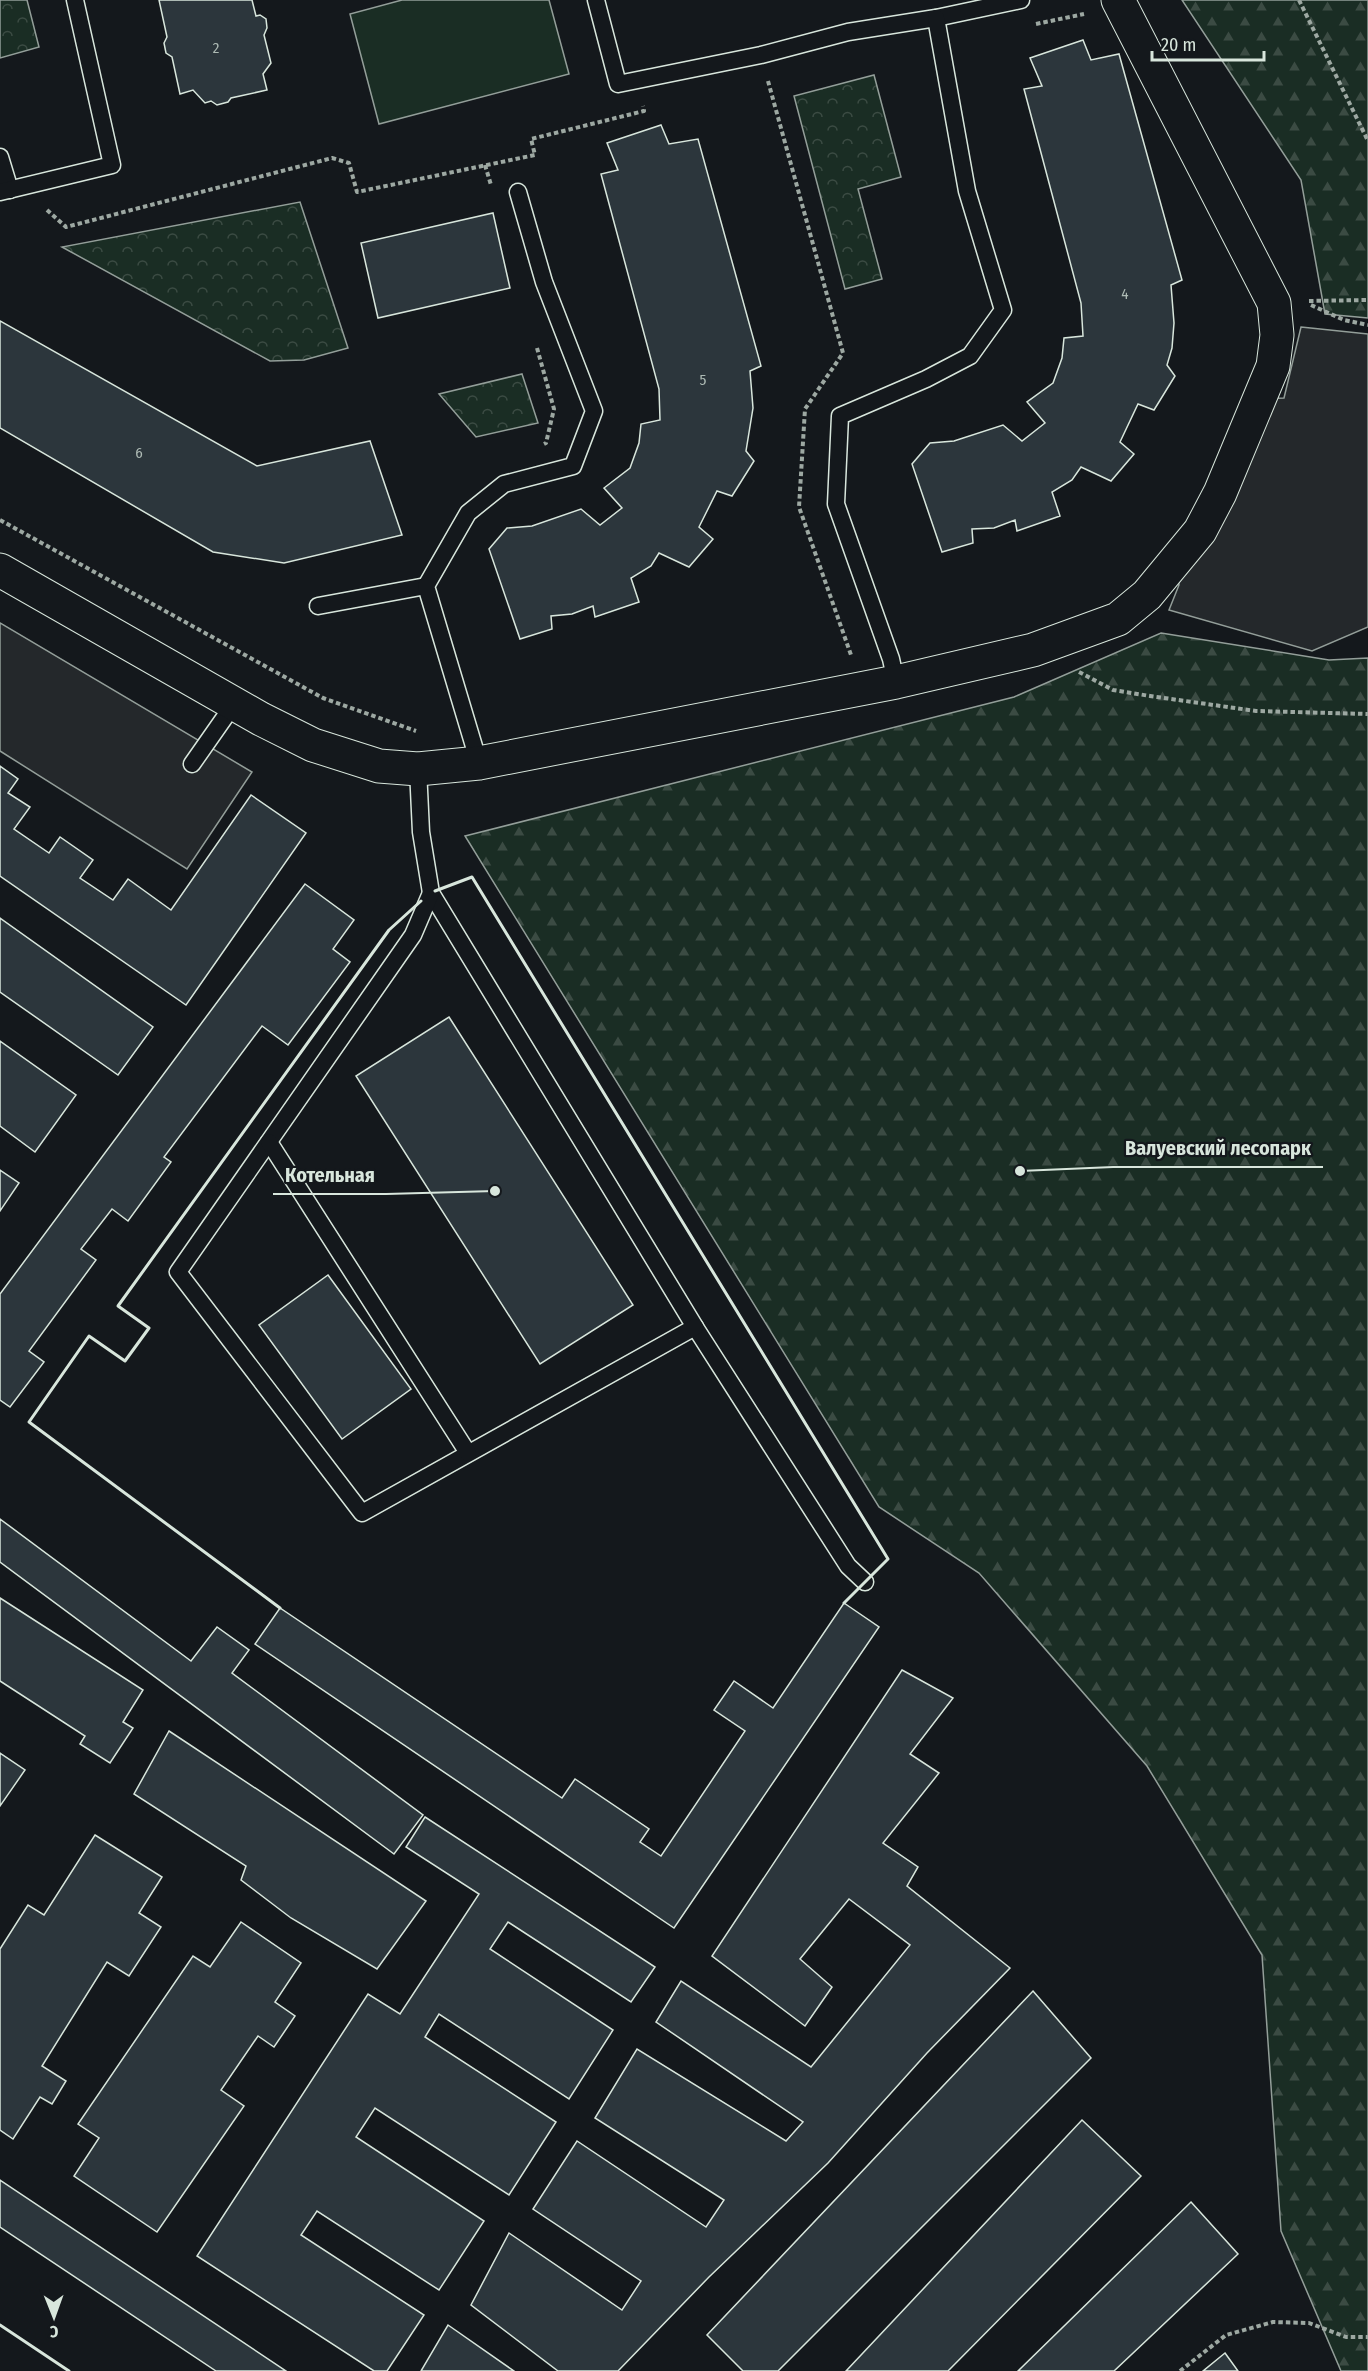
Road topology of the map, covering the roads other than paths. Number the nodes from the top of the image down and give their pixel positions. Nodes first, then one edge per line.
1 (75, 0) edge
2 (596, 0) edge
3 (1021, 0) edge
4 (1118, 0) edge
5 (936, 18) junction
6 (0, 156) edge
7 (5, 191) edge
8 (518, 192) dead end
9 (0, 570) edge
10 (426, 586) junction
11 (318, 606) dead end
12 (893, 671) junction
13 (234, 704) junction
14 (479, 762) junction
15 (192, 764) dead end
16 (418, 769) junction
17 (431, 893) junction
18 (269, 1142) junction
19 (695, 1327) junction
20 (468, 1453) junction
21 (865, 1582) dead end

1 - 7 lane
2 - 5 lane
3 - 5 lane
4 - 12 street
5 - 12 lane
6 - 7 lane
8 - 10 lane
9 - 13 street
10 - 11 lane
10 - 14 lane
12 - 14 street
13 - 15 lane
13 - 16 street
14 - 16 street
16 - 17 lane
17 - 18 lane
17 - 19 lane
18 - 20 lane
18 - 20 lane
19 - 20 lane
19 - 21 lane

